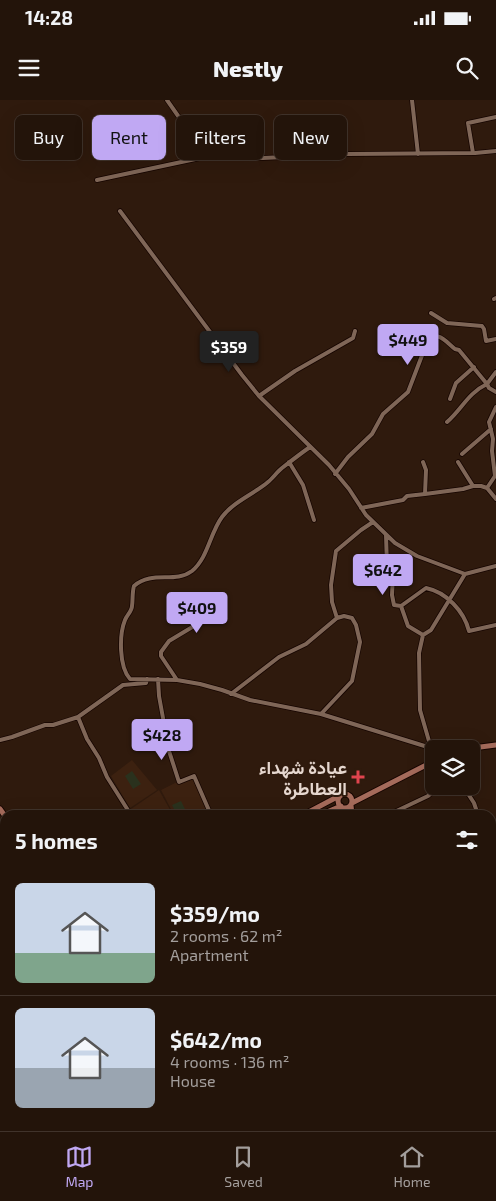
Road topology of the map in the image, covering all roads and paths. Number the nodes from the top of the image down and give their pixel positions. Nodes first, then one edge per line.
1 (167, 100) edge
2 (412, 100) edge
3 (177, 115) edge
4 (496, 117) edge
5 (496, 151) edge
6 (473, 153) junction
7 (418, 154) junction
8 (264, 158) edge
9 (188, 160) edge
10 (97, 180) dead end
11 (120, 211) dead end
12 (431, 313) dead end
13 (356, 331) dead end
14 (496, 339) edge
15 (474, 367) junction
16 (496, 372) edge
17 (487, 384) junction
18 (496, 392) edge
19 (259, 396) junction
20 (450, 399) dead end
21 (496, 407) edge
22 (447, 422) dead end
23 (491, 428) junction
24 (310, 447) junction
25 (462, 454) dead end
26 (289, 462) junction
27 (423, 462) dead end
28 (458, 462) dead end
29 (335, 474) junction
30 (473, 486) junction
31 (487, 488) junction
32 (425, 494) junction
33 (496, 499) edge
34 (361, 508) junction
35 (314, 520) dead end
36 (373, 522) junction
37 (386, 535) junction
38 (496, 566) edge
39 (464, 574) junction
40 (449, 600) junction
41 (206, 601) dead end
42 (401, 606) junction
43 (336, 618) junction
44 (496, 625) edge
45 (423, 636) junction
46 (147, 679) junction
47 (158, 679) junction
48 (177, 680) junction
49 (231, 694) junction
50 (321, 714) junction
51 (78, 717) junction
52 (0, 740) edge
53 (496, 745) edge
54 (480, 747) edge
55 (425, 765) edge
56 (429, 795) edge
57 (469, 795) edge
58 (340, 796) junction
59 (351, 804) junction
60 (341, 806) junction
61 (402, 809) edge
62 (128, 810) edge
63 (209, 810) edge
64 (313, 810) edge
65 (332, 810) edge
66 (342, 810) edge
67 (352, 810) edge
68 (476, 810) edge

1 - 3 street
2 - 7 street
4 - 6 street
5 - 6 street
6 - 7 street
7 - 8 street
9 - 10 street
11 - 19 street
12 - 14 street
13 - 19 street
15 - 17 street
15 - 20 street
15 - 29 street
16 - 17 street
17 - 18 street
17 - 22 street
19 - 24 street
21 - 23 street
23 - 25 street
23 - 31 street
24 - 26 street
24 - 29 street
26 - 35 street
26 - 46 street
27 - 32 street
28 - 30 street
29 - 34 street
30 - 31 street
30 - 32 street
31 - 33 street
32 - 34 street
34 - 36 street
36 - 37 street
36 - 43 street
37 - 39 street
37 - 42 street
38 - 39 street
39 - 40 street
40 - 42 street
40 - 44 street
40 - 45 street
41 - 48 street
42 - 45 street
43 - 49 street
43 - 50 street
45 - 50 street
46 - 47 street
46 - 51 street
47 - 48 street
47 - 63 street
48 - 49 street
49 - 50 street
51 - 52 street
51 - 62 street
53 - 54 main road
55 - 59 main road
56 - 61 street
57 - 68 street
58 - 59 main road
58 - 60 main road
58 - 64 main road
59 - 60 main road
59 - 67 main road
60 - 65 main road
60 - 66 main road

